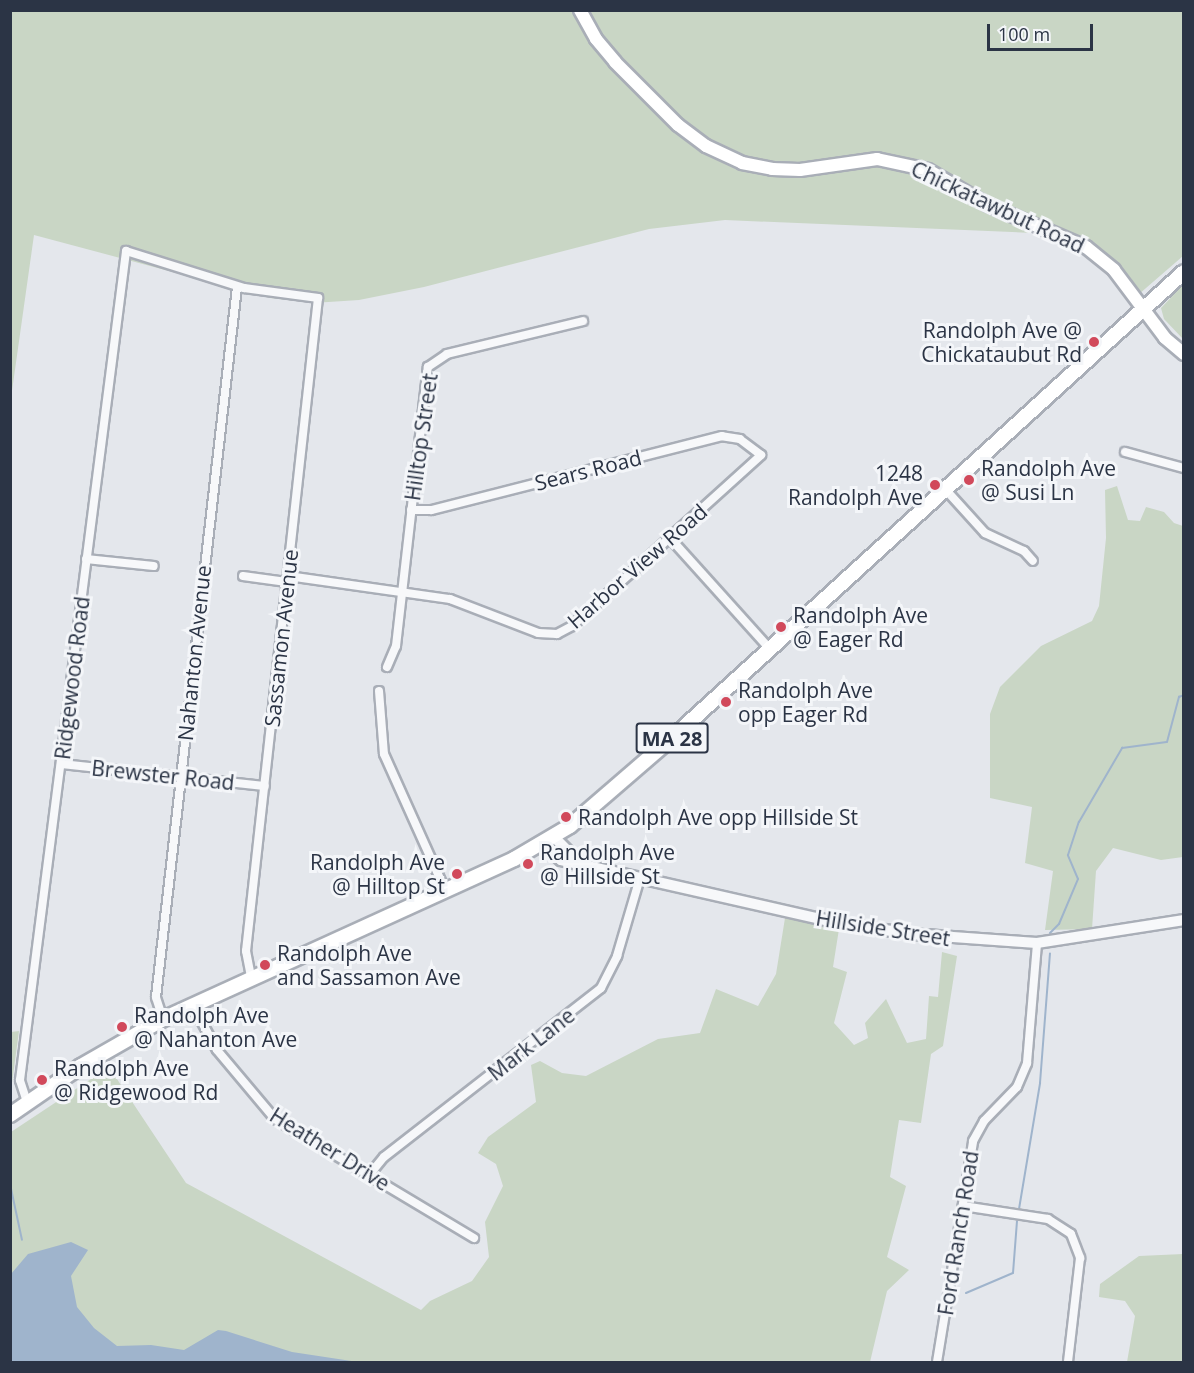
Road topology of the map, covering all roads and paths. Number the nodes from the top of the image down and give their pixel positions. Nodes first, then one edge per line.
1 (580, 10) edge
2 (1184, 272) edge
3 (237, 287) junction
4 (1143, 310) junction
5 (583, 321) dead end
6 (1184, 354) edge
7 (1125, 452) dead end
8 (761, 455) joint
9 (1184, 468) edge
10 (946, 490) junction
11 (411, 510) junction
12 (670, 538) junction
13 (86, 559) junction
14 (1033, 561) dead end
15 (154, 566) dead end
16 (243, 576) dead end
17 (287, 579) junction
18 (402, 592) junction
19 (770, 650) junction
20 (387, 667) dead end
21 (379, 691) dead end
22 (61, 764) junction
23 (181, 778) junction
24 (265, 786) junction
25 (554, 837) junction
26 (542, 844) junction
27 (586, 866) junction
28 (640, 878) junction
29 (445, 890) junction
30 (1184, 920) edge
31 (1037, 943) junction
32 (251, 977) junction
33 (192, 1004) junction
34 (162, 1019) junction
35 (27, 1102) junction
36 (10, 1115) edge
37 (370, 1174) junction
38 (963, 1206) junction
39 (474, 1238) dead end
40 (937, 1362) edge
41 (1068, 1362) edge

1 - 4 main road, Chickatawbut Road
2 - 4 main road, MA 28
3 - 13 street, Ridgewood Road
3 - 17 street, Sassamon Avenue
3 - 23 street, Nahanton Avenue
4 - 6 main road, Chickatawbut Road
4 - 10 main road, MA 28
5 - 11 street, Hilltop Street
7 - 9 street
8 - 11 street, Sears Road
8 - 12 street, Harbor View Road
10 - 14 street
10 - 19 main road, MA 28
11 - 18 street, Hilltop Street
12 - 18 street, Harbor View Road
12 - 19 street
13 - 15 street
13 - 22 street, Ridgewood Road
16 - 17 street, Harbor View Road
17 - 18 street, Harbor View Road
17 - 24 street, Sassamon Avenue
18 - 20 street, Hilltop Street
19 - 25 main road, MA 28
21 - 29 street
22 - 23 street, Brewster Road
22 - 35 street, Ridgewood Road
23 - 24 street, Brewster Road
23 - 34 street, Nahanton Avenue
24 - 32 street, Sassamon Avenue
25 - 26 main road, MA 28
25 - 27 street, Hillside Street
26 - 27 street, Hillside Street
26 - 29 main road, MA 28
27 - 28 street, Hillside Street
28 - 31 street, Hillside Street
28 - 37 street, Mark Lane
29 - 32 main road, MA 28
30 - 31 street, Hillside Street
31 - 38 street, Ford Ranch Road
32 - 33 main road, MA 28
33 - 34 main road, MA 28
33 - 37 street, Heather Drive
34 - 35 main road, MA 28
35 - 36 main road, MA 28
37 - 39 street, Heather Drive
38 - 40 street, Ford Ranch Road
38 - 41 street

